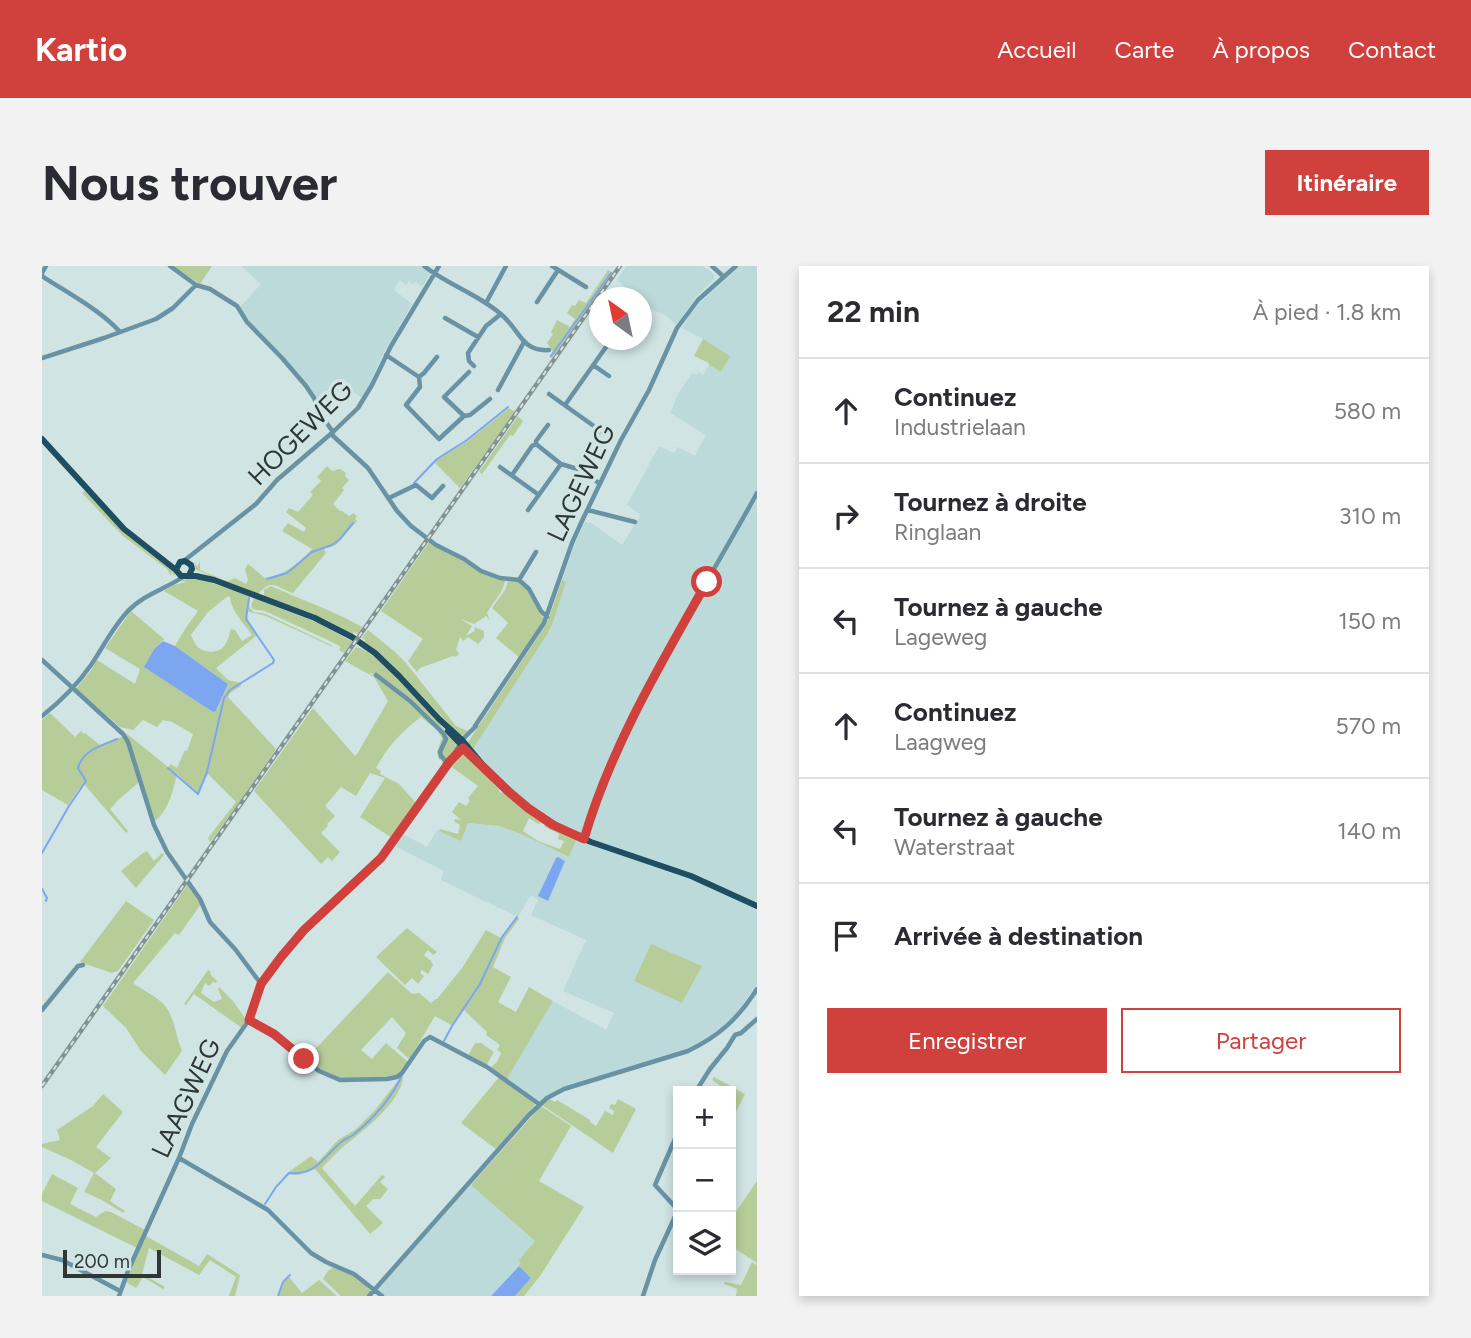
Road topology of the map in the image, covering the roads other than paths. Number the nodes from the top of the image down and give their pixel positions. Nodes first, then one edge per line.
1 (46, 266) edge
2 (170, 266) edge
3 (424, 266) edge
4 (439, 266) edge
5 (506, 266) edge
6 (552, 266) edge
7 (712, 266) edge
8 (736, 266) edge
9 (558, 270) junction
10 (435, 272) junction
11 (42, 274) edge
12 (724, 276) junction
13 (196, 285) junction
14 (586, 287) dead end
15 (537, 302) dead end
16 (486, 303) junction
17 (501, 314) junction
18 (445, 318) dead end
19 (120, 332) junction
20 (478, 337) junction
21 (524, 342) junction
22 (549, 350) dead end
23 (604, 350) edge
24 (386, 355) junction
25 (437, 356) dead end
26 (42, 358) edge
27 (593, 365) junction
28 (474, 366) dead end
29 (469, 372) dead end
30 (609, 376) dead end
31 (419, 377) junction
32 (498, 390) dead end
33 (549, 394) dead end
34 (490, 399) dead end
35 (565, 405) junction
36 (464, 416) junction
37 (548, 425) dead end
38 (332, 433) junction
39 (42, 439) edge
40 (536, 444) junction
41 (561, 464) junction
42 (500, 467) dead end
43 (581, 470) junction
44 (512, 475) junction
45 (600, 484) junction
46 (443, 486) dead end
47 (757, 493) edge
48 (539, 495) junction
49 (389, 498) junction
50 (528, 510) dead end
51 (588, 510) junction
52 (635, 522) dead end
53 (212, 540) junction
54 (536, 552) dead end
55 (156, 554) junction
56 (181, 562) junction
57 (191, 565) junction
58 (182, 574) junction
59 (214, 580) junction
60 (519, 580) junction
61 (547, 617) junction
62 (42, 660) edge
63 (376, 675) dead end
64 (72, 689) junction
65 (42, 716) edge
66 (463, 744) junction
67 (449, 762) junction
68 (419, 805) joint
69 (584, 839) junction
70 (757, 905) edge
71 (83, 965) dead end
72 (261, 984) junction
73 (757, 989) edge
74 (42, 1010) edge
75 (757, 1019) edge
76 (249, 1020) junction
77 (731, 1023) junction
78 (735, 1035) junction
79 (699, 1086) edge
80 (539, 1104) junction
81 (673, 1144) edge
82 (179, 1158) junction
83 (42, 1255) edge
84 (375, 1290) junction
85 (120, 1293) edge
86 (369, 1296) edge
87 (382, 1296) edge
88 (643, 1296) edge

1 - 11 street
2 - 13 street
3 - 10 street
4 - 10 street, HOGEWEG
5 - 16 street
6 - 9 street
7 - 12 street
8 - 12 street, LAGEWEG
9 - 14 street
9 - 15 street
10 - 16 street
10 - 24 street, HOGEWEG
11 - 19 street
12 - 45 street, LAGEWEG
13 - 19 street
13 - 38 street
16 - 17 street
17 - 20 street
17 - 21 street
18 - 20 street
19 - 26 street
20 - 28 street
21 - 22 street
21 - 32 street
23 - 27 street
24 - 31 street
24 - 38 street, HOGEWEG
25 - 31 street
27 - 30 street
27 - 35 street
29 - 36 street
31 - 36 street
33 - 35 street
34 - 36 street
35 - 43 street
37 - 40 street
38 - 49 street
38 - 53 street, HOGEWEG
39 - 55 main road
40 - 41 street
40 - 44 street
41 - 43 street
41 - 48 street
42 - 44 street
43 - 45 street
44 - 48 street
45 - 51 street, LAGEWEG
46 - 49 street
47 - 69 street
48 - 50 street
49 - 60 street
51 - 52 street
51 - 61 street, LAGEWEG
53 - 56 street, HOGEWEG
53 - 57 street, HOGEWEG
54 - 60 street
55 - 56 main road
55 - 58 main road
56 - 57 main road
56 - 58 main road
57 - 58 main road
57 - 59 main road
58 - 59 main road
58 - 64 street
59 - 66 main road
60 - 61 street
61 - 66 street, LAGEWEG
62 - 64 street
63 - 67 street
64 - 65 street
64 - 72 street
66 - 67 street, LAGEWEG
66 - 69 main road
67 - 68 street, LAGEWEG
68 - 72 street, LAAGWEG
69 - 70 main road
71 - 74 street
72 - 76 street, LAAGWEG
73 - 77 street
75 - 78 street
76 - 80 street
76 - 82 street, LAAGWEG
77 - 78 street
77 - 80 street
78 - 79 street
80 - 84 street
81 - 88 street
82 - 84 street
82 - 85 street, LAAGWEG
83 - 85 street
84 - 86 street
84 - 87 street

